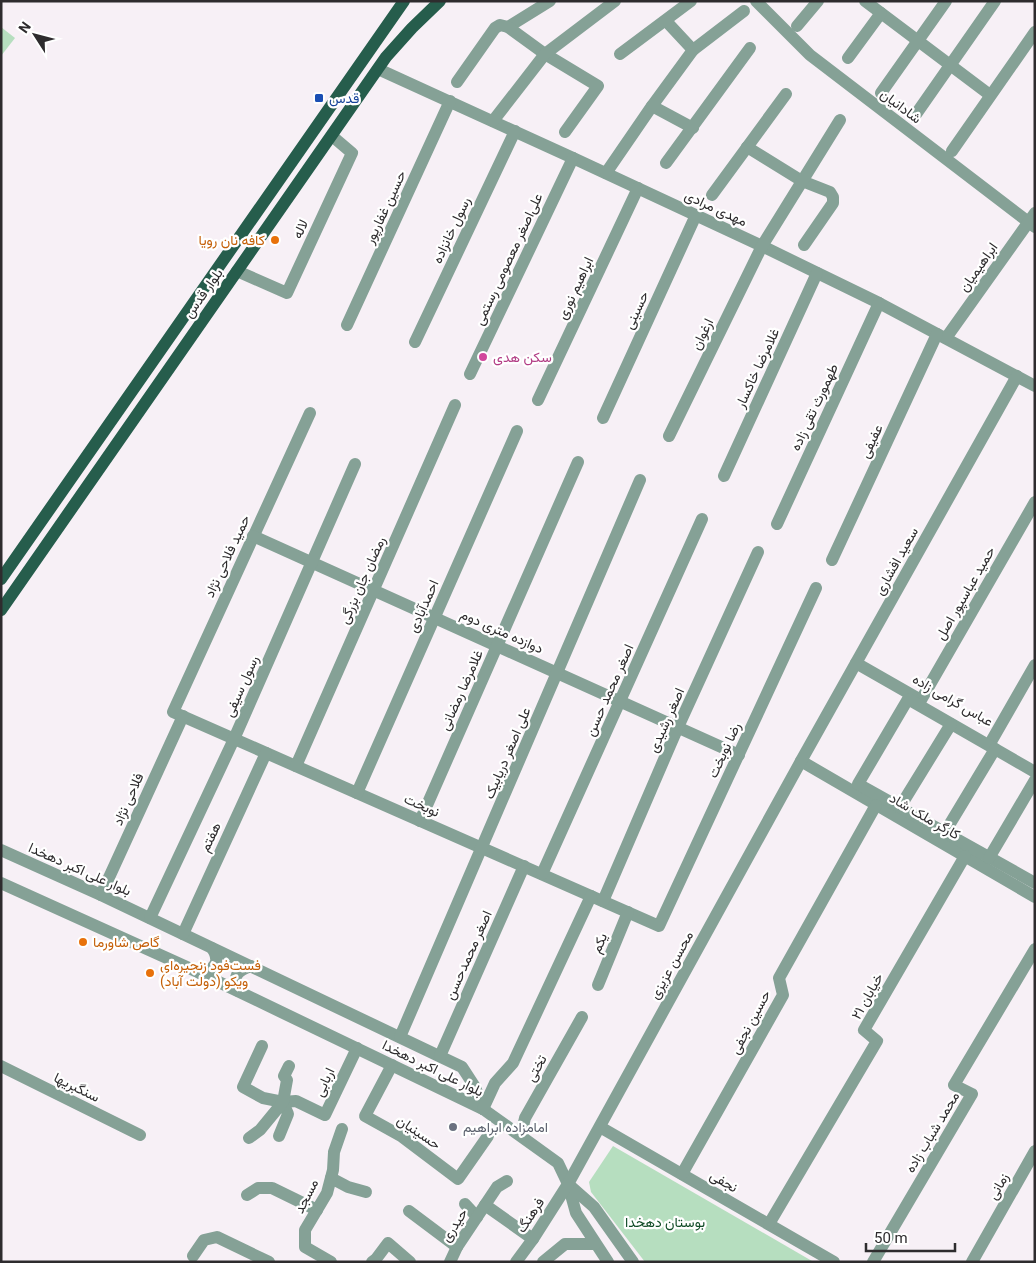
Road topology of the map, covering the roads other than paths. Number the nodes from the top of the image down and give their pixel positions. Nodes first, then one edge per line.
1 (404, 1) edge
2 (440, 1) edge
3 (550, 1) edge
4 (614, 1) edge
5 (691, 1) edge
6 (756, 1) edge
7 (818, 1) edge
8 (865, 1) edge
9 (946, 1) edge
10 (995, 1) edge
11 (744, 11) dead end
12 (881, 13) junction
13 (666, 21) junction
14 (797, 26) dead end
15 (508, 27) junction
16 (1035, 32) edge
17 (917, 40) junction
18 (750, 48) dead end
19 (693, 50) junction
20 (545, 54) junction
21 (620, 54) dead end
22 (848, 58) dead end
23 (951, 66) junction
24 (378, 69) junction
25 (457, 82) dead end
26 (881, 93) dead end
27 (786, 94) dead end
28 (990, 95) junction
29 (450, 101) junction
30 (652, 106) junction
31 (914, 117) dead end
32 (840, 120) dead end
33 (493, 121) junction
34 (693, 128) junction
35 (515, 131) junction
36 (565, 132) dead end
37 (332, 136) junction
38 (747, 147) junction
39 (952, 151) dead end
40 (574, 158) junction
41 (666, 163) dead end
42 (606, 173) junction
43 (802, 181) junction
44 (638, 188) junction
45 (712, 195) dead end
46 (696, 216) junction
47 (1033, 221) edge
48 (804, 245) dead end
49 (762, 246) junction
50 (237, 271) junction
51 (817, 273) junction
52 (879, 303) junction
53 (347, 325) dead end
54 (942, 336) junction
55 (415, 342) dead end
56 (470, 374) dead end
57 (1017, 376) junction
58 (1035, 386) edge
59 (538, 400) dead end
60 (455, 405) dead end
61 (310, 413) dead end
62 (603, 418) dead end
63 (518, 431) dead end
64 (669, 436) dead end
65 (578, 462) dead end
66 (354, 464) dead end
67 (724, 476) dead end
68 (640, 480) dead end
69 (1035, 502) edge
70 (702, 519) dead end
71 (777, 524) dead end
72 (253, 536) junction
73 (758, 552) dead end
74 (832, 560) dead end
75 (312, 562) junction
76 (1, 579) edge
77 (816, 588) dead end
78 (374, 590) junction
79 (1, 610) edge
80 (435, 617) junction
81 (498, 646) junction
82 (856, 663) junction
83 (1035, 665) edge
84 (557, 673) junction
85 (921, 700) junction
86 (620, 701) junction
87 (178, 714) junction
88 (951, 724) junction
89 (678, 727) junction
90 (234, 738) junction
91 (994, 745) junction
92 (266, 753) junction
93 (739, 754) junction
94 (801, 761) junction
95 (1035, 764) edge
96 (296, 766) junction
97 (1035, 772) edge
98 (1035, 780) edge
99 (357, 793) junction
100 (876, 804) junction
101 (900, 807) junction
102 (420, 821) junction
103 (945, 832) junction
104 (482, 848) junction
105 (1, 850) edge
106 (976, 857) junction
107 (524, 866) junction
108 (542, 874) junction
109 (1034, 881) edge
110 (1, 883) edge
111 (102, 895) junction
112 (591, 896) junction
113 (1035, 897) edge
114 (604, 901) junction
115 (628, 912) junction
116 (150, 918) junction
117 (659, 926) joint
118 (183, 934) junction
119 (212, 948) junction
120 (1035, 949) edge
121 (251, 966) junction
122 (200, 973) junction
123 (598, 985) dead end
124 (238, 991) junction
125 (582, 1016) dead end
126 (400, 1037) junction
127 (262, 1046) dead end
128 (357, 1048) junction
129 (440, 1056) junction
130 (392, 1065) junction
131 (1, 1066) edge
132 (289, 1066) dead end
133 (282, 1102) junction
134 (483, 1109) junction
135 (600, 1127) junction
136 (342, 1129) dead end
137 (140, 1135) dead end
138 (522, 1135) junction
139 (279, 1136) dead end
140 (488, 1136) dead end
141 (249, 1138) dead end
142 (1035, 1151) edge
143 (1030, 1171) edge
144 (682, 1174) junction
145 (331, 1178) junction
146 (507, 1181) dead end
147 (568, 1184) junction
148 (366, 1192) dead end
149 (247, 1195) dead end
150 (466, 1204) dead end
151 (485, 1205) junction
152 (316, 1210) junction
153 (410, 1211) dead end
154 (477, 1217) junction
155 (769, 1224) junction
156 (533, 1239) junction
157 (595, 1244) junction
158 (457, 1247) junction
159 (193, 1256) dead end
160 (269, 1262) edge
161 (331, 1262) edge
162 (372, 1262) edge
163 (410, 1262) edge
164 (450, 1262) edge
165 (516, 1262) edge
166 (542, 1262) edge
167 (608, 1262) edge
168 (633, 1262) edge
169 (834, 1262) edge
170 (873, 1262) edge
171 (972, 1262) edge

1 - 76 main road, بلوار قدس
2 - 24 main road, بلوار قدس
3 - 15 street
4 - 20 street
5 - 13 street
6 - 47 street, شادانیان
7 - 14 street
8 - 12 street
9 - 17 street
10 - 23 street
11 - 19 street
12 - 17 street
12 - 22 street
13 - 19 street
13 - 21 street
15 - 20 street
15 - 25 street
16 - 28 street
17 - 23 street
17 - 26 street
18 - 34 street
19 - 30 street
20 - 33 street
20 - 36 street
23 - 28 street
23 - 31 street
24 - 29 street, مهدی مرادی
24 - 37 main road, بلوار قدس
27 - 38 street
28 - 39 street
29 - 33 street, مهدی مرادی
29 - 53 street, حسین غفارپور
30 - 34 street
30 - 42 street
32 - 43 street, ارغوان
33 - 35 street, مهدی مرادی
34 - 41 street
35 - 40 street, مهدی مرادی
35 - 55 street, رسول خانزاده
37 - 50 main road, بلوار قدس
37 - 50 street, لاله
38 - 43 street
38 - 45 street
40 - 42 street, مهدی مرادی
40 - 56 street, علی‌اصغر معصومی رستمی
42 - 44 street, مهدی مرادی
43 - 48 street
43 - 49 street, ارغوان
44 - 46 street, مهدی مرادی
44 - 59 street, ابراهیم نوری
46 - 49 street, مهدی مرادی
46 - 62 street, حسینی
47 - 54 street, ابراهیمیان
49 - 51 street, مهدی مرادی
49 - 64 street, ارغوان
50 - 79 main road, بلوار قدس
51 - 52 street, مهدی مرادی
51 - 67 street, غلامرضا خاکسار
52 - 54 street, مهدی مرادی
52 - 71 street, طهمورث تقی زاده
54 - 57 street, مهدی مرادی
54 - 74 street, عفیفی
57 - 58 street, مهدی مرادی
57 - 82 street, سعید افشاری
60 - 78 street, رمضان جان بزرگی
61 - 72 street, حمید فلاحی نژاد
63 - 80 street, احمدآبادی
65 - 81 street, غلامرضا رمضانی
66 - 75 street, رسول سیفی
68 - 84 street, علی اصغر دریابیک
69 - 85 street, حمید عباسپور اصل
70 - 86 street, اصغر محمد حسن
72 - 75 street, دوازده متری دوم
72 - 87 street, حمید فلاحی نژاد
73 - 89 street, اصغر رشیدی
75 - 78 street, دوازده متری دوم
75 - 90 street, رسول سیفی
77 - 93 street, رضا نوبخت
78 - 80 street, دوازده متری دوم
78 - 96 street, رمضان جان بزرگی
80 - 81 street, دوازده متری دوم
80 - 99 street, احمدآبادی
81 - 84 street, دوازده متری دوم
81 - 102 street, غلامرضا رمضانی
82 - 85 street, عباس گرامی زاده
82 - 94 street, سعید افشاری
83 - 91 street
84 - 86 street, دوازده متری دوم
84 - 104 street, علی اصغر دریابیک
85 - 91 street, عباس گرامی زاده
86 - 89 street, دوازده متری دوم
86 - 108 street, اصغر محمد حسن
87 - 90 street, نوبخت
87 - 111 street, فلاحی نژاد
88 - 91 street
88 - 101 street
88 - 101 street
89 - 93 street, دوازده متری دوم
89 - 114 street, اصغر رشیدی
90 - 92 street, نوبخت
90 - 116 street, رسول سیفی
91 - 95 street, عباس گرامی زاده
91 - 97 street
91 - 103 street
92 - 96 street, نوبخت
92 - 118 street, هفتم
93 - 117 street, رضا نوبخت
94 - 100 street, کارگر ملک شاد
94 - 135 street, محسن عزیزی
96 - 99 street, نوبخت
98 - 106 street
99 - 102 street, نوبخت
100 - 106 street, کارگر ملک شاد
100 - 144 street, حسین نجفی
101 - 103 street
102 - 104 street, نوبخت
103 - 106 street
104 - 107 street, نوبخت
104 - 126 street, علی اصغر دریابیک
105 - 111 street, بلوار علی اکبر دهخدا
106 - 109 street
106 - 113 street, کارگر ملک شاد
106 - 155 street, خیابان ۲۱
107 - 108 street, نوبخت
107 - 129 street, اصغر محمدحسن
108 - 112 street, نوبخت
110 - 122 street, بلوار علی اکبر دهخدا
111 - 116 street, بلوار علی اکبر دهخدا
112 - 114 street, نوبخت
112 - 134 street
114 - 115 street, نوبخت
115 - 117 street, نوبخت
115 - 123 street, یکم
116 - 118 street, بلوار علی اکبر دهخدا
118 - 119 street, بلوار علی اکبر دهخدا
119 - 121 street, بلوار علی اکبر دهخدا
119 - 122 street
120 - 170 street, محمد شباب زاده
121 - 124 street
121 - 126 street, بلوار علی اکبر دهخدا
122 - 124 street, بلوار علی اکبر دهخدا
124 - 128 street, بلوار علی اکبر دهخدا
125 - 138 street, تختی
126 - 129 street, بلوار علی اکبر دهخدا
127 - 133 street, اربابی
128 - 130 street, بلوار علی اکبر دهخدا
128 - 133 street, اربابی
129 - 134 street, بلوار علی اکبر دهخدا
130 - 134 street, بلوار علی اکبر دهخدا
130 - 140 street, حسینیان
131 - 137 street, سنگبریها
132 - 133 street
133 - 139 street
133 - 141 street
134 - 138 street
135 - 144 street, نجفی
135 - 147 street, محسن عزیزی
136 - 145 street, مسجد
138 - 147 street
142 - 143 street, زمانی
143 - 171 street, زمانی
144 - 155 street, نجفی
145 - 148 street
145 - 152 street, مسجد
146 - 151 street, حیدری
147 - 156 street, فرهنگ
147 - 157 street
147 - 168 street
149 - 152 street
150 - 154 street
151 - 154 street, حیدری
151 - 156 street, حیدری
152 - 161 street, مسجد
153 - 158 street
154 - 158 street, حیدری
155 - 169 street, نجفی
156 - 165 street, فرهنگ
157 - 166 street
157 - 167 street
158 - 164 street, حیدری
159 - 160 street
162 - 163 street

